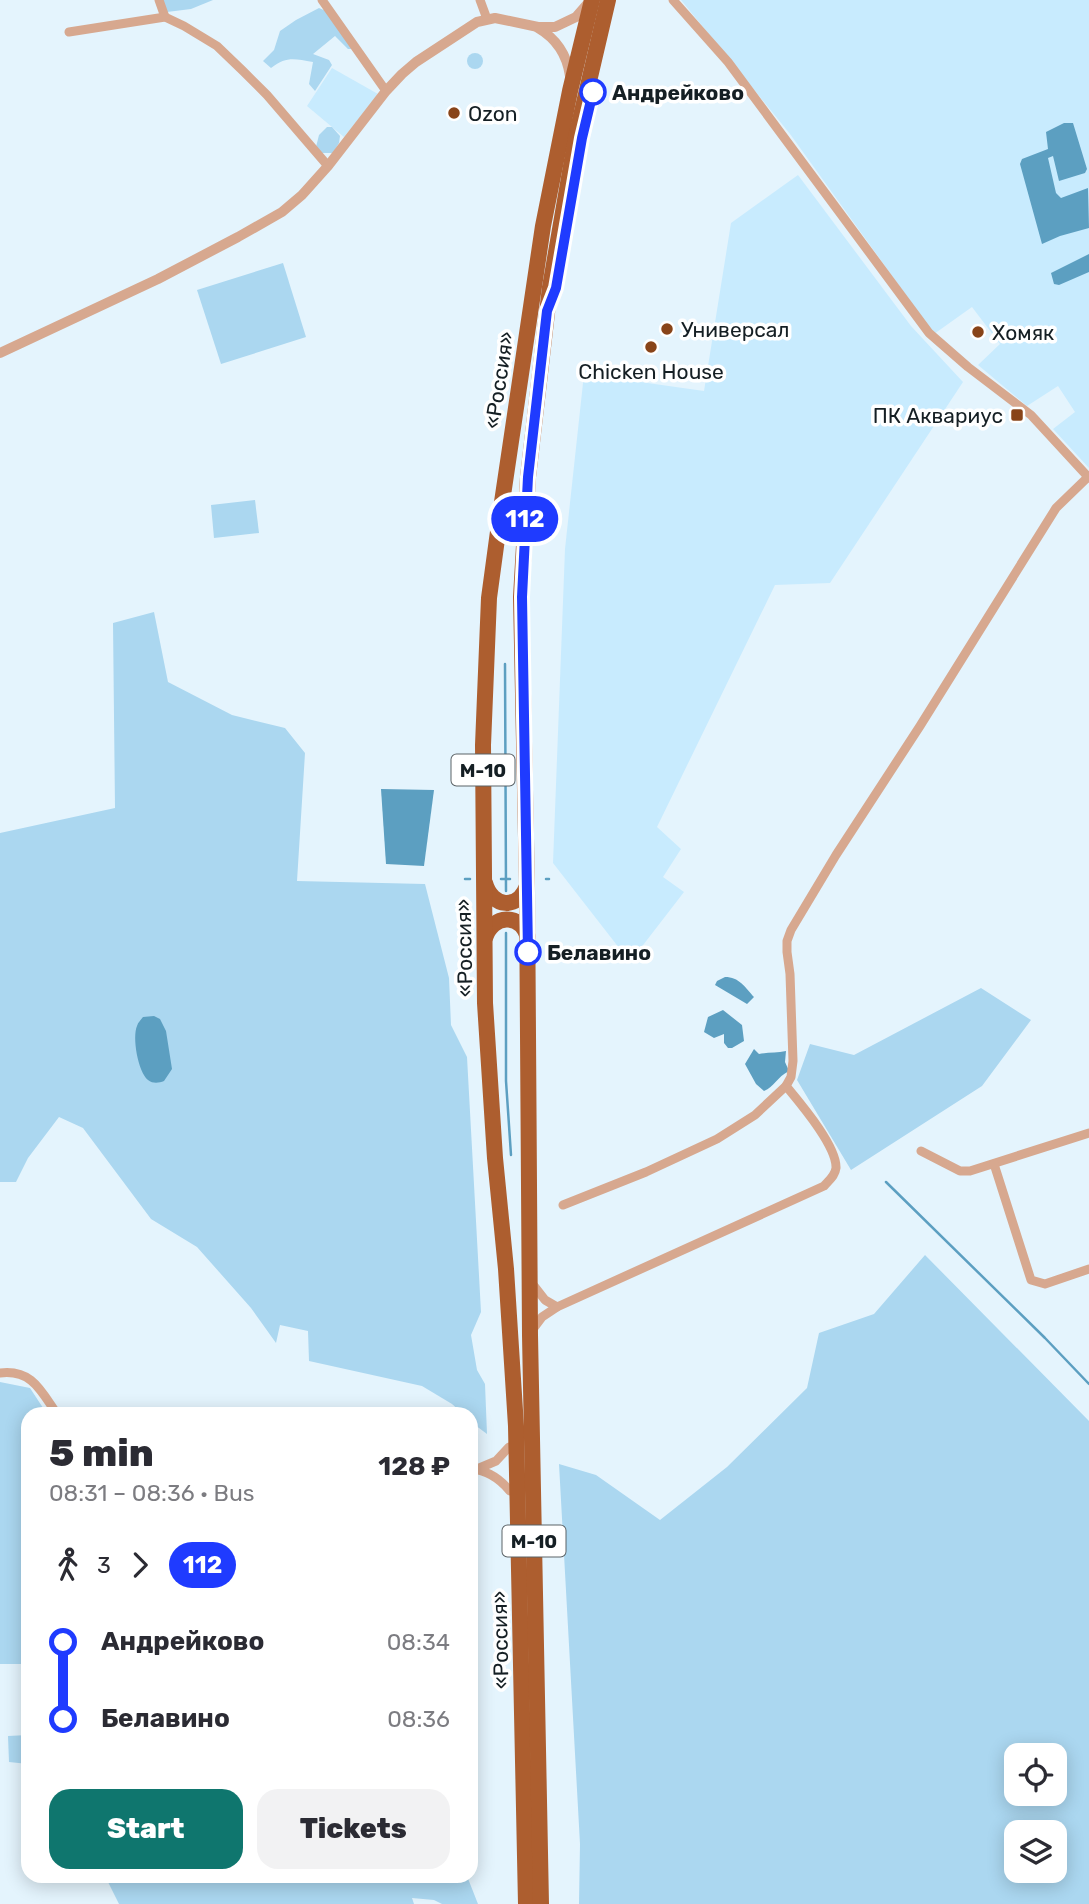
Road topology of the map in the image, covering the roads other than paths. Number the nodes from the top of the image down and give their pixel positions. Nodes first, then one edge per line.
1 (159, 0) edge
2 (322, 0) edge
3 (480, 0) edge
4 (592, 0) edge
5 (608, 0) edge
6 (615, 0) edge
7 (673, 0) edge
8 (165, 17) junction
9 (486, 19) junction
10 (535, 27) junction
11 (69, 32) dead end
12 (386, 91) junction
13 (570, 91) junction
14 (328, 166) junction
15 (547, 311) junction
16 (0, 353) edge
17 (1088, 477) edge
18 (484, 881) junction
19 (527, 886) junction
20 (528, 937) junction
21 (484, 942) junction
22 (786, 1086) junction
23 (1089, 1133) edge
24 (921, 1151) dead end
25 (993, 1164) junction
26 (563, 1205) dead end
27 (506, 1269) junction
28 (1089, 1269) edge
29 (529, 1275) junction
30 (557, 1307) junction
31 (530, 1335) junction
32 (0, 1373) edge
33 (52, 1407) edge
34 (509, 1447) junction
35 (478, 1468) edge
36 (478, 1470) edge
37 (510, 1491) junction
38 (519, 1528) junction
39 (526, 1904) edge
40 (541, 1904) edge

1 - 8 street
2 - 12 street
3 - 9 street
4 - 10 street
4 - 13 highway, «Россия» / М-10
5 - 15 highway, «Россия» / М-10
6 - 15 highway
7 - 17 street
8 - 11 street
8 - 14 street
9 - 10 street
9 - 12 street
10 - 13 street
12 - 14 street
13 - 18 highway, «Россия» / М-10
14 - 16 street
15 - 19 highway, «Россия» / М-10
17 - 22 street
18 - 19 highway
18 - 21 highway, «Россия» / М-10
19 - 20 highway, «Россия» / М-10
20 - 21 highway
20 - 29 highway, «Россия» / М-10
21 - 27 highway, «Россия» / М-10
22 - 26 street
22 - 30 street
23 - 25 street
24 - 25 street
25 - 28 street
27 - 34 highway
27 - 38 highway, «Россия» / М-10
29 - 30 street
29 - 31 highway, «Россия» / М-10
30 - 31 street
31 - 40 highway, «Россия» / М-10
32 - 33 street
34 - 35 street
34 - 37 highway
36 - 37 street
37 - 38 highway
38 - 39 highway, «Россия» / М-10

